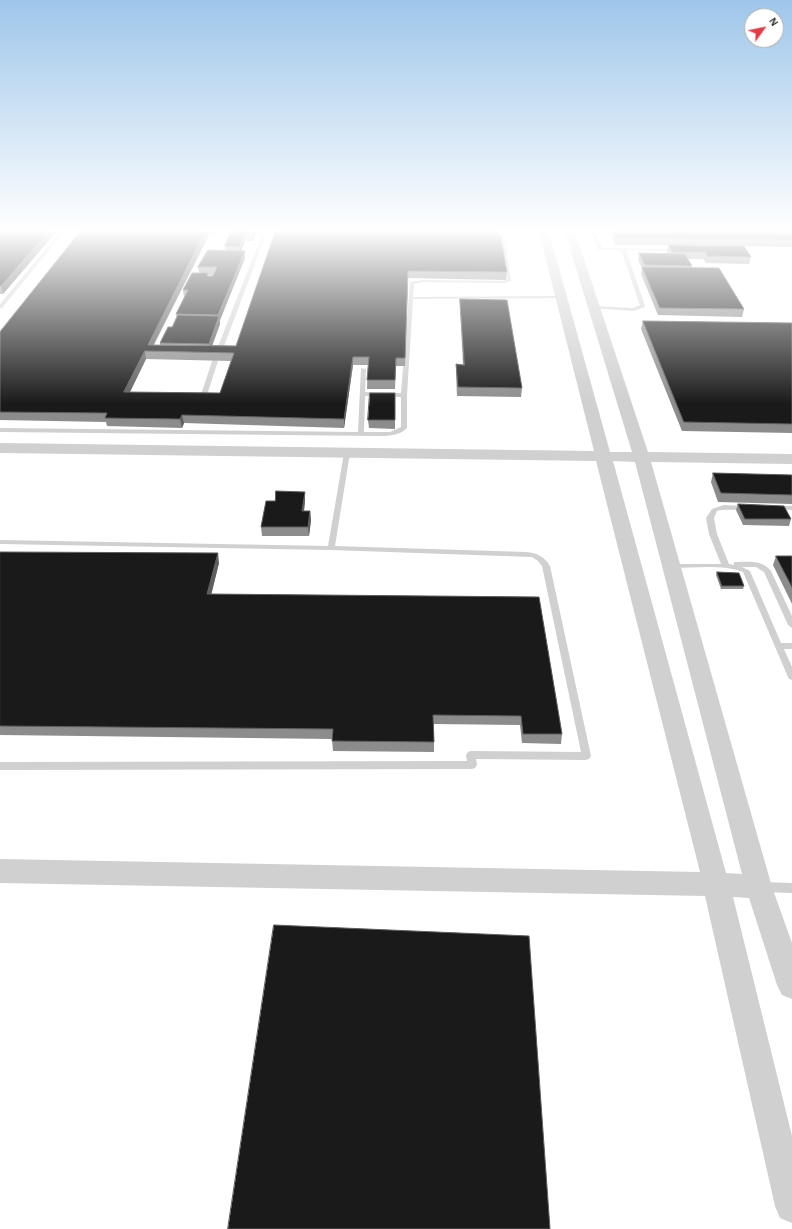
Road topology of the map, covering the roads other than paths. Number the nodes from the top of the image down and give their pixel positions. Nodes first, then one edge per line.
1 (15, 289) edge
2 (243, 289) edge
3 (412, 289) edge
4 (560, 289) edge
5 (588, 289) edge
6 (637, 289) edge
7 (562, 297) junction
8 (411, 298) junction
9 (0, 307) edge
10 (593, 307) junction
11 (218, 354) edge
12 (215, 361) edge
13 (363, 369) edge
14 (362, 394) junction
15 (404, 395) junction
16 (202, 401) edge
17 (196, 424) edge
18 (0, 430) edge
19 (194, 432) junction
20 (360, 434) junction
21 (0, 448) edge
22 (347, 453) junction
23 (603, 456) junction
24 (642, 458) junction
25 (792, 459) edge
26 (754, 508) edge
27 (770, 508) edge
28 (792, 508) edge
29 (0, 542) edge
30 (331, 548) junction
31 (671, 566) junction
32 (726, 566) junction
33 (792, 625) edge
34 (780, 646) junction
35 (792, 646) edge
36 (792, 677) edge
37 (0, 766) edge
38 (0, 871) edge
39 (716, 884) junction
40 (760, 887) junction
41 (792, 888) edge
42 (792, 985) edge
43 (792, 1206) edge

1 - 9 lane
2 - 11 lane
3 - 8 lane
4 - 7 street
5 - 10 street
6 - 10 lane
7 - 8 lane
7 - 23 street
8 - 15 lane
10 - 24 street
12 - 16 lane
13 - 14 lane
14 - 15 lane
14 - 20 lane
15 - 20 lane
17 - 19 lane
18 - 19 lane
19 - 20 lane
21 - 22 street
22 - 23 street
22 - 30 lane
23 - 24 street
23 - 39 street
24 - 25 street
24 - 31 street
26 - 32 lane
27 - 28 lane
29 - 30 lane
30 - 37 lane
31 - 32 lane
31 - 40 street
32 - 33 lane
32 - 34 lane
34 - 35 lane
34 - 36 lane
38 - 39 street
39 - 40 street
39 - 43 street
40 - 41 lane
40 - 42 street

